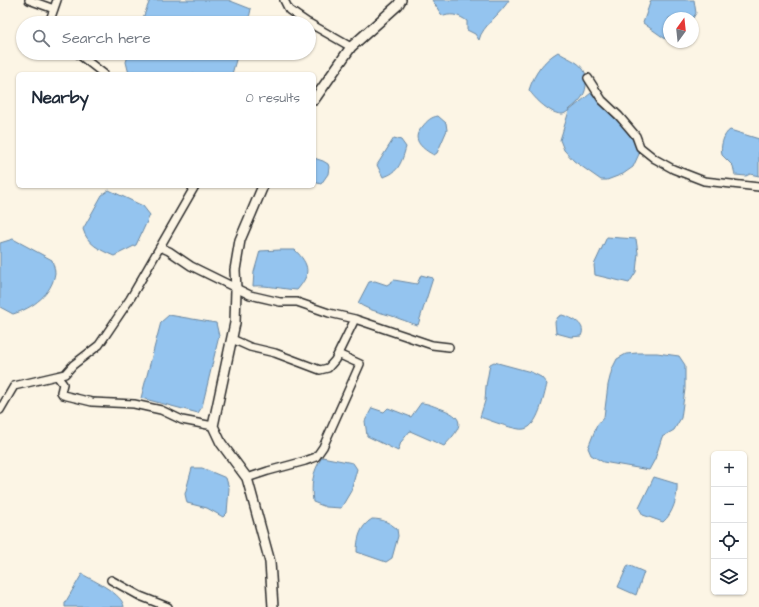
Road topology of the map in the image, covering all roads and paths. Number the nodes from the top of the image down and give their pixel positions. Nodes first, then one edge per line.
1 (29, 0) edge
2 (57, 0) edge
3 (284, 0) edge
4 (401, 0) edge
5 (54, 10) junction
6 (52, 16) edge
7 (298, 16) edge
8 (316, 27) edge
9 (351, 48) junction
10 (86, 60) edge
11 (101, 72) edge
12 (588, 78) dead end
13 (316, 97) edge
14 (759, 187) edge
15 (194, 188) edge
16 (262, 188) edge
17 (160, 247) junction
18 (236, 289) junction
19 (355, 319) junction
20 (232, 339) junction
21 (449, 347) dead end
22 (338, 354) junction
23 (57, 376) junction
24 (0, 410) edge
25 (214, 426) junction
26 (247, 478) junction
27 (111, 580) dead end
28 (168, 607) edge
29 (273, 607) edge

1 - 5 street
2 - 5 street
3 - 7 street
4 - 9 street
5 - 6 street
8 - 9 street
9 - 13 street
10 - 11 street
12 - 14 street
15 - 17 street
16 - 18 street
17 - 18 street
17 - 23 street
18 - 19 street
18 - 20 street
19 - 21 street
19 - 22 street
20 - 22 street
20 - 25 street
22 - 26 street
23 - 24 street
23 - 25 street
25 - 26 street
26 - 29 street
27 - 28 street

